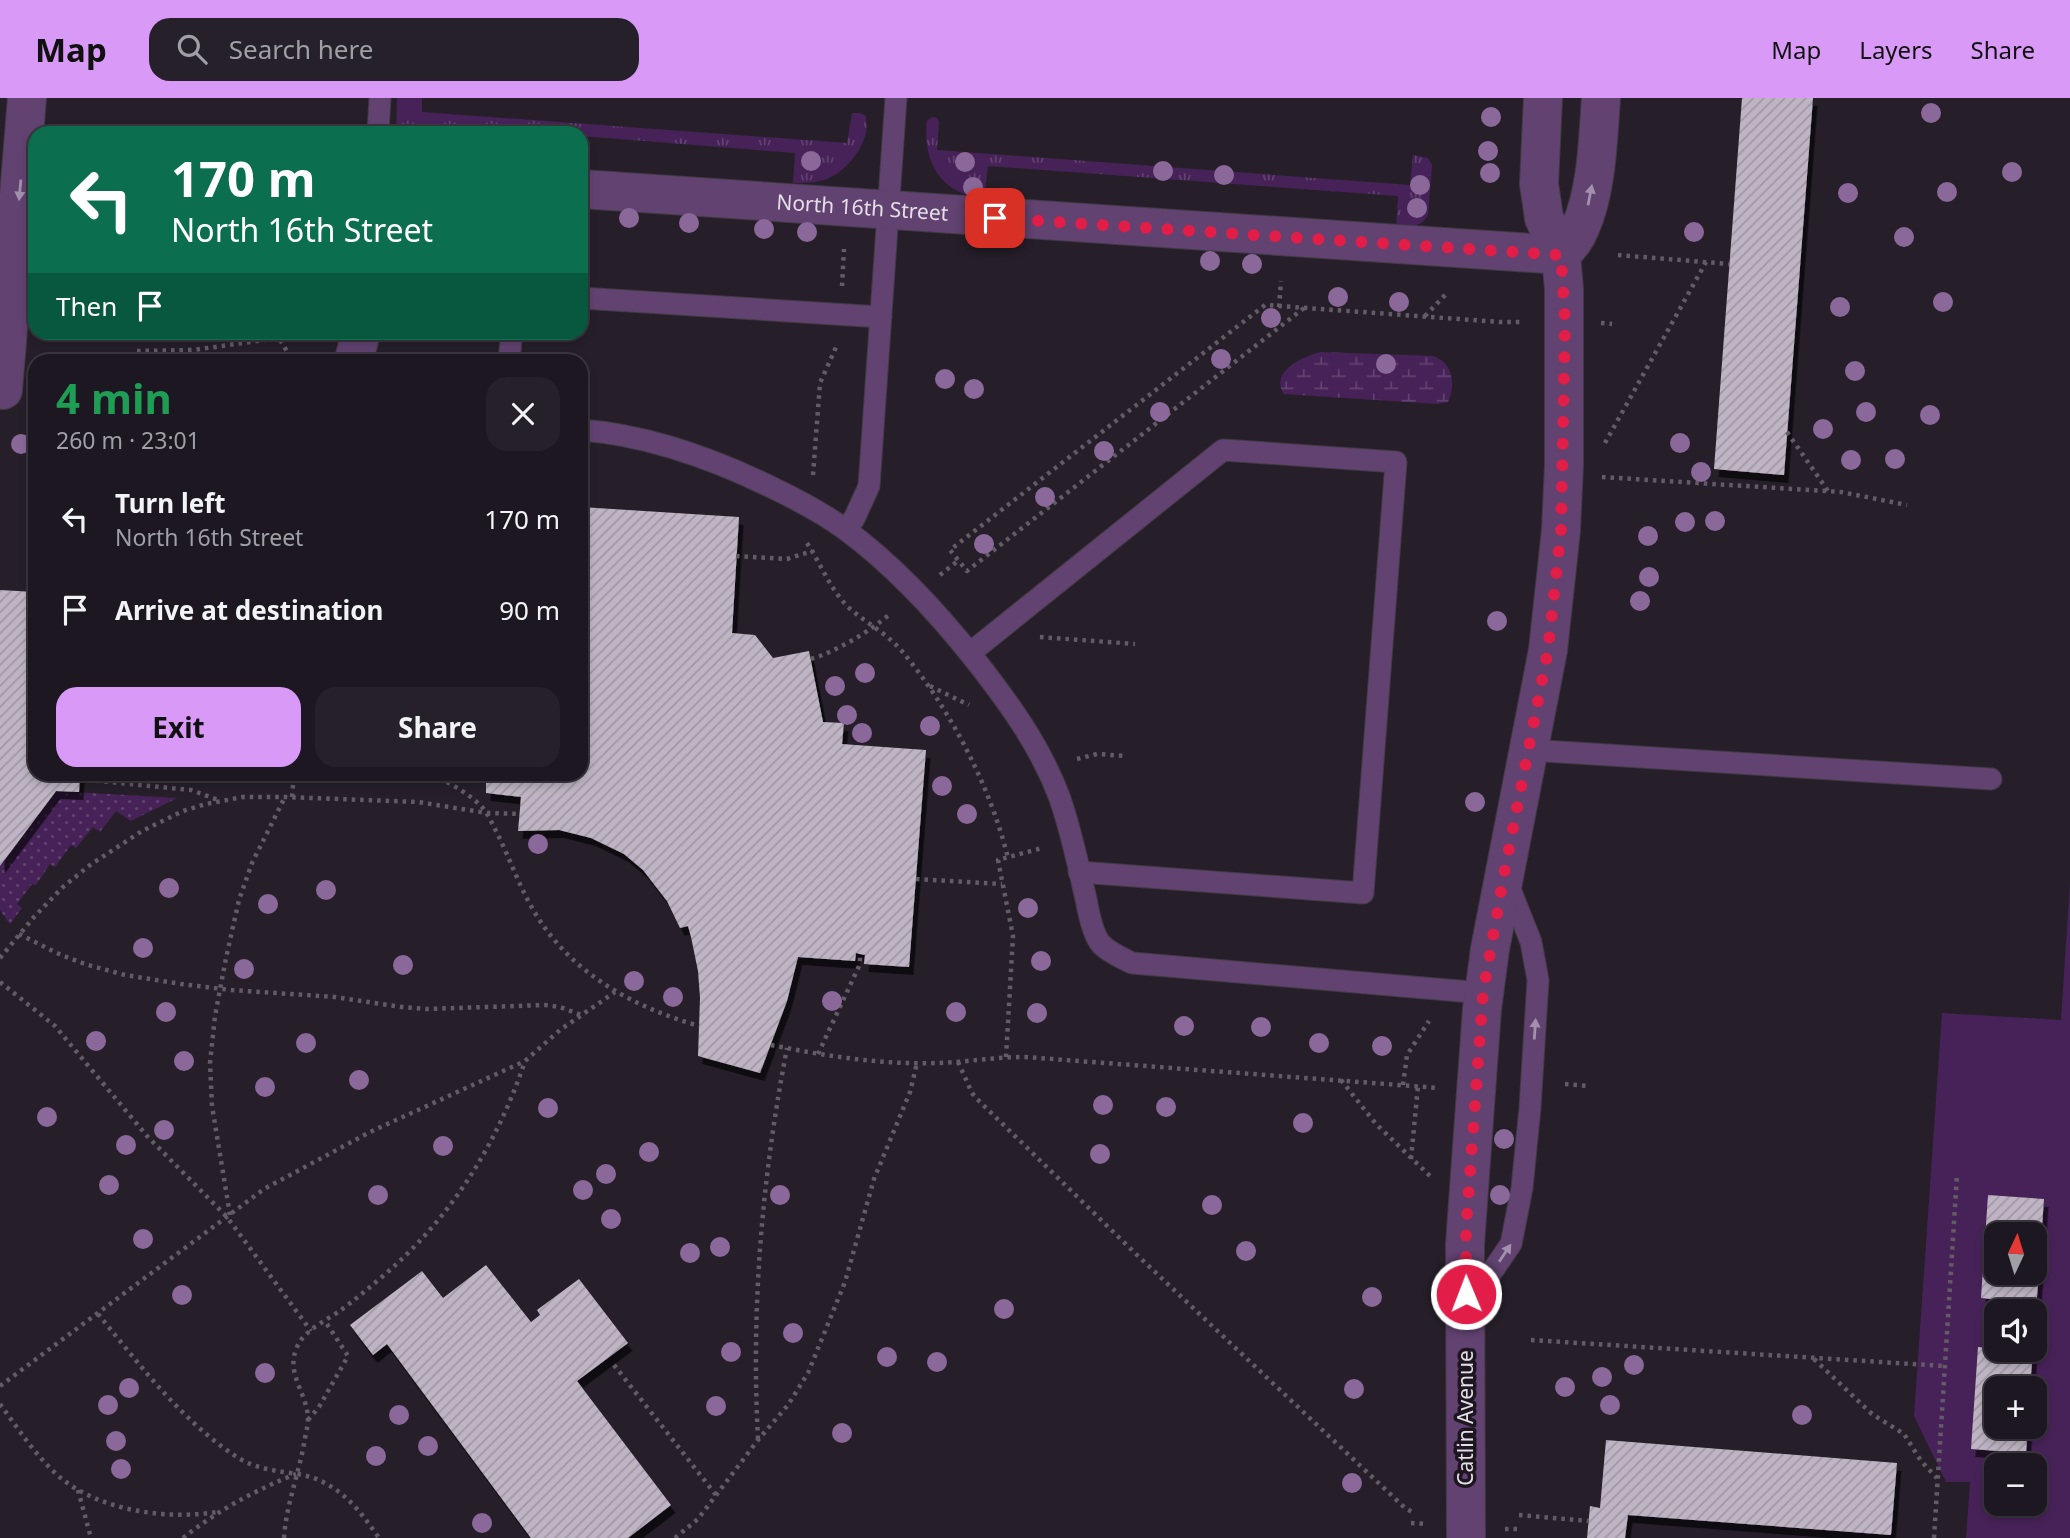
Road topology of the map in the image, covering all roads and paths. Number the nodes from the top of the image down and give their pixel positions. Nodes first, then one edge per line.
1 (27, 98) edge
2 (380, 98) edge
3 (896, 98) edge
4 (1543, 98) edge
5 (1601, 98) edge
6 (378, 126) edge
7 (588, 190) edge
8 (888, 211) junction
9 (844, 249) dead end
10 (1561, 255) junction
11 (1618, 255) dead end
12 (1706, 262) junction
13 (1729, 264) dead end
14 (1281, 281) dead end
15 (1448, 292) dead end
16 (842, 294) dead end
17 (588, 298) edge
18 (1279, 307) junction
19 (1304, 308) junction
20 (881, 317) junction
21 (1424, 317) junction
22 (1526, 321) dead end
23 (838, 337) dead end
24 (248, 340) edge
25 (137, 351) dead end
26 (13, 391) edge
27 (588, 431) edge
28 (1787, 432) dead end
29 (1603, 447) dead end
30 (1600, 477) dead end
31 (813, 480) dead end
32 (1828, 491) junction
33 (1907, 506) dead end
34 (845, 529) junction
35 (801, 536) dead end
36 (812, 551) junction
37 (736, 556) dead end
38 (959, 560) junction
39 (939, 576) dead end
40 (890, 614) dead end
41 (874, 626) junction
42 (1028, 637) dead end
43 (1135, 644) dead end
44 (970, 653) junction
45 (811, 659) dead end
46 (959, 693) dead end
47 (953, 698) dead end
48 (1528, 750) junction
49 (1125, 756) dead end
50 (1074, 760) dead end
51 (1991, 779) dead end
52 (99, 781) edge
53 (293, 781) edge
54 (444, 781) edge
55 (285, 797) junction
56 (292, 797) junction
57 (219, 801) junction
58 (487, 813) junction
59 (520, 814) dead end
60 (1048, 846) dead end
61 (1008, 858) junction
62 (1079, 872) junction
63 (1504, 874) junction
64 (916, 879) dead end
65 (1002, 884) junction
66 (19, 934) junction
67 (860, 954) dead end
68 (0, 958) edge
69 (0, 982) edge
70 (220, 989) junction
71 (615, 992) junction
72 (1483, 993) junction
73 (1433, 1014) dead end
74 (582, 1015) junction
75 (699, 1026) dead end
76 (771, 1045) dead end
77 (787, 1048) junction
78 (817, 1054) junction
79 (1006, 1057) junction
80 (525, 1061) junction
81 (958, 1062) junction
82 (917, 1063) junction
83 (1341, 1080) junction
84 (1565, 1084) dead end
85 (1403, 1085) junction
86 (1418, 1086) junction
87 (1590, 1086) dead end
88 (1442, 1088) dead end
89 (1411, 1159) junction
90 (1957, 1175) dead end
91 (1435, 1182) dead end
92 (228, 1216) junction
93 (1466, 1310) junction
94 (98, 1314) junction
95 (325, 1321) junction
96 (311, 1331) junction
97 (1531, 1340) dead end
98 (1813, 1359) junction
99 (614, 1365) dead end
100 (1944, 1366) junction
101 (0, 1386) edge
102 (0, 1405) edge
103 (308, 1420) junction
104 (758, 1440) junction
105 (297, 1474) junction
106 (1937, 1478) junction
107 (78, 1490) junction
108 (716, 1495) junction
109 (217, 1512) junction
110 (1412, 1512) dead end
111 (1519, 1515) dead end
112 (1588, 1521) dead end
113 (91, 1538) edge
114 (183, 1538) edge
115 (284, 1538) edge
116 (379, 1538) edge
117 (674, 1538) edge
118 (1466, 1538) edge
119 (1934, 1538) edge

1 -> 26 street
2 - 6 lane
3 - 8 lane
4 - 10 street, Catlin Avenue
10 -> 5 street
7 - 8 street, North 16th Street
8 - 10 street, North 16th Street
8 - 20 lane
9 - 16 path
10 - 48 street, Catlin Avenue
11 - 12 path
12 - 13 path
12 - 29 path
14 - 18 path
15 - 21 path
17 - 20 lane
18 - 19 path
18 - 38 path
19 - 21 path
19 - 38 path
20 - 34 lane
21 - 22 path
23 - 31 path
24 - 25 path
27 - 34 lane
28 - 32 path
30 - 32 path
32 - 33 path
34 - 44 lane
35 - 36 path
36 - 37 path
36 - 41 path
38 - 39 path
40 - 41 path
41 - 45 path
41 - 61 path
42 - 43 path
44 - 62 lane
44 - 62 lane
46 - 47 path
48 - 51 lane
48 - 63 street, Catlin Avenue
49 - 50 path
52 - 57 path
53 - 56 path
54 - 58 path
55 - 56 path
55 - 57 path
55 - 70 path
56 - 58 path
57 - 66 path
58 - 59 path
58 - 71 path
60 - 61 path
61 - 65 path
62 - 72 lane
63 - 72 street, Catlin Avenue
93 -> 63 lane
64 - 65 path
65 - 79 path
66 - 68 path
66 - 70 path
67 - 78 path
69 - 92 path
70 - 74 path
70 - 92 path
71 - 74 path
71 - 75 path
72 - 93 street, Catlin Avenue
73 - 85 path
74 - 80 path
76 - 77 path
77 - 78 path
77 - 104 path
78 - 82 path
79 - 81 path
79 - 83 path
80 - 92 path
80 - 95 path
81 - 82 path
81 - 110 path
82 - 104 path
83 - 85 path
83 - 89 path
84 - 87 path
85 - 86 path
86 - 88 path
86 - 89 path
89 - 91 path
90 - 100 path
92 - 94 path
92 - 96 path
93 - 118 street, Catlin Avenue
94 - 101 path
94 - 105 path
95 - 96 path
95 - 103 path
96 - 103 path
97 - 98 path
98 - 100 path
98 - 106 path
99 - 108 path
100 - 106 path
102 - 107 path
103 - 105 path
104 - 108 path
105 - 109 path
105 - 115 path
105 - 116 path
106 - 119 path
107 - 109 path
107 - 113 path
108 - 117 path
109 - 114 path
111 - 112 path

